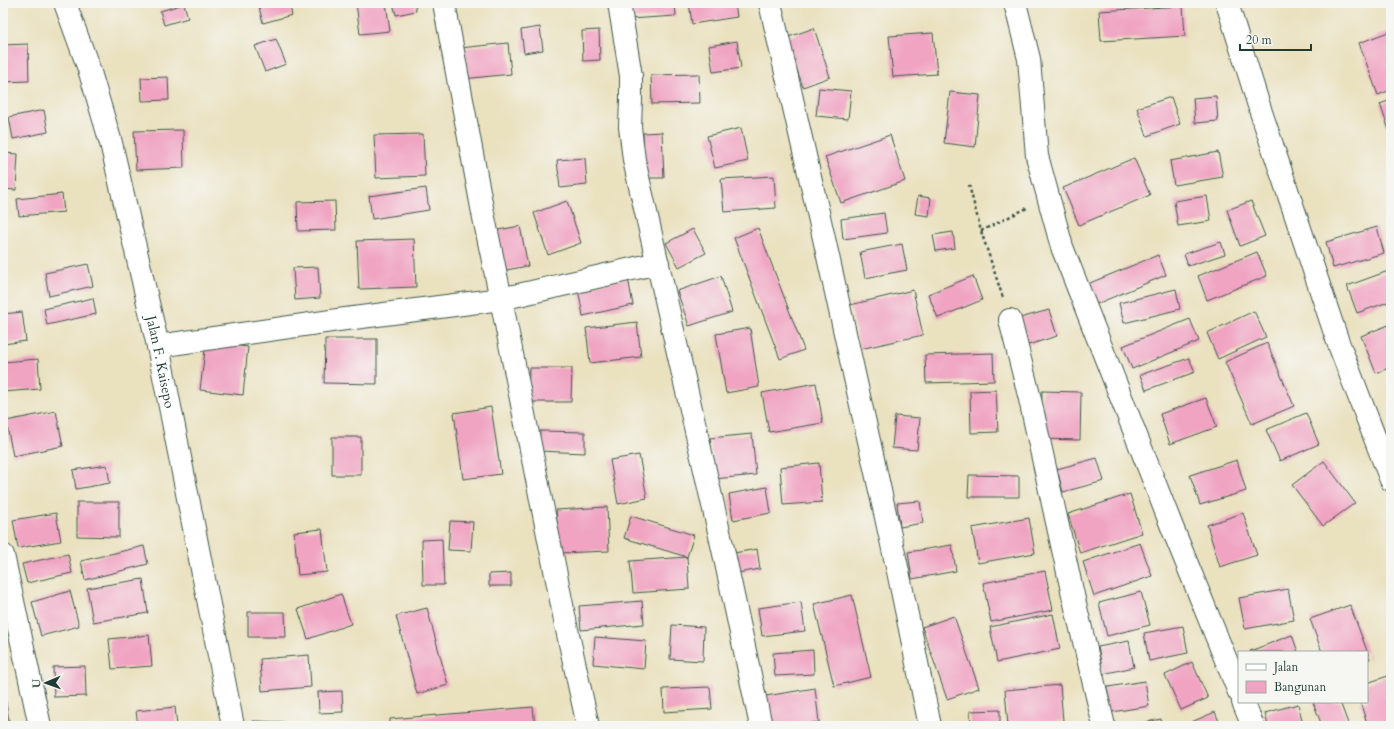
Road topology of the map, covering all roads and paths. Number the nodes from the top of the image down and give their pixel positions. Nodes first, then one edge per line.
1 (65, 3) edge
2 (444, 3) edge
3 (619, 3) edge
4 (770, 3) edge
5 (1015, 3) edge
6 (1226, 3) edge
7 (969, 186) dead end
8 (1048, 197) junction
9 (981, 231) junction
10 (658, 263) junction
11 (502, 299) junction
12 (1010, 320) joint
13 (158, 346) junction
14 (1391, 480) edge
15 (3, 555) edge
16 (1238, 690) edge
17 (1243, 703) edge
18 (40, 726) edge
19 (233, 726) edge
20 (588, 726) edge
21 (760, 726) edge
22 (930, 726) edge
23 (1104, 726) edge
24 (1253, 726) edge

1 - 13 street, Jalan F. Kaisepo
2 - 11 street
3 - 10 street
4 - 22 street
5 - 8 street
6 - 14 street
7 - 9 path
8 - 9 path
8 - 16 street
9 - 12 path
10 - 11 street
10 - 21 street
11 - 13 street
11 - 20 street
12 - 23 street
13 - 19 street, Jalan F. Kaisepo
15 - 18 street
17 - 24 street

